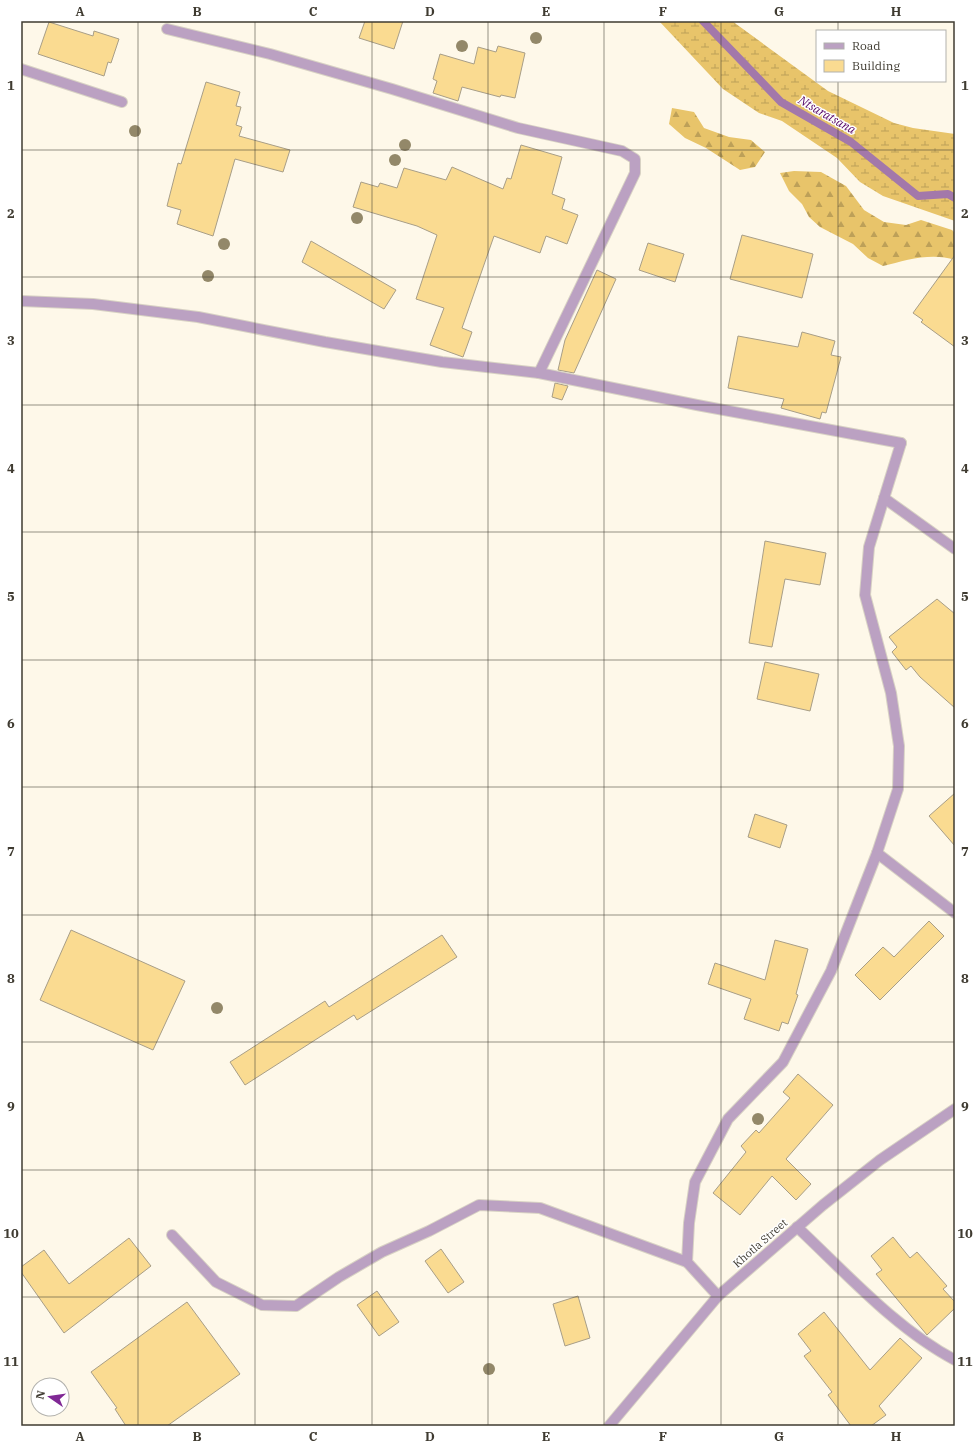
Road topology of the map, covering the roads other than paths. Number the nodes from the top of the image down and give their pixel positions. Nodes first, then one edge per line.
1 (167, 29) dead end
2 (21, 69) edge
3 (122, 102) dead end
4 (21, 301) edge
5 (539, 373) junction
6 (884, 498) junction
7 (955, 549) edge
8 (876, 853) junction
9 (955, 913) edge
10 (955, 1109) edge
11 (797, 1227) junction
12 (172, 1235) dead end
13 (687, 1262) junction
14 (718, 1296) junction
15 (955, 1360) edge
16 (609, 1426) edge

1 - 5 street
2 - 3 street
4 - 5 street
5 - 6 street
6 - 7 street
6 - 8 street
8 - 9 street
8 - 13 street
10 - 11 street, Khotla Street
11 - 14 street, Khotla Street
11 - 15 street
12 - 13 street
13 - 14 street
14 - 16 street, Khotla Street

